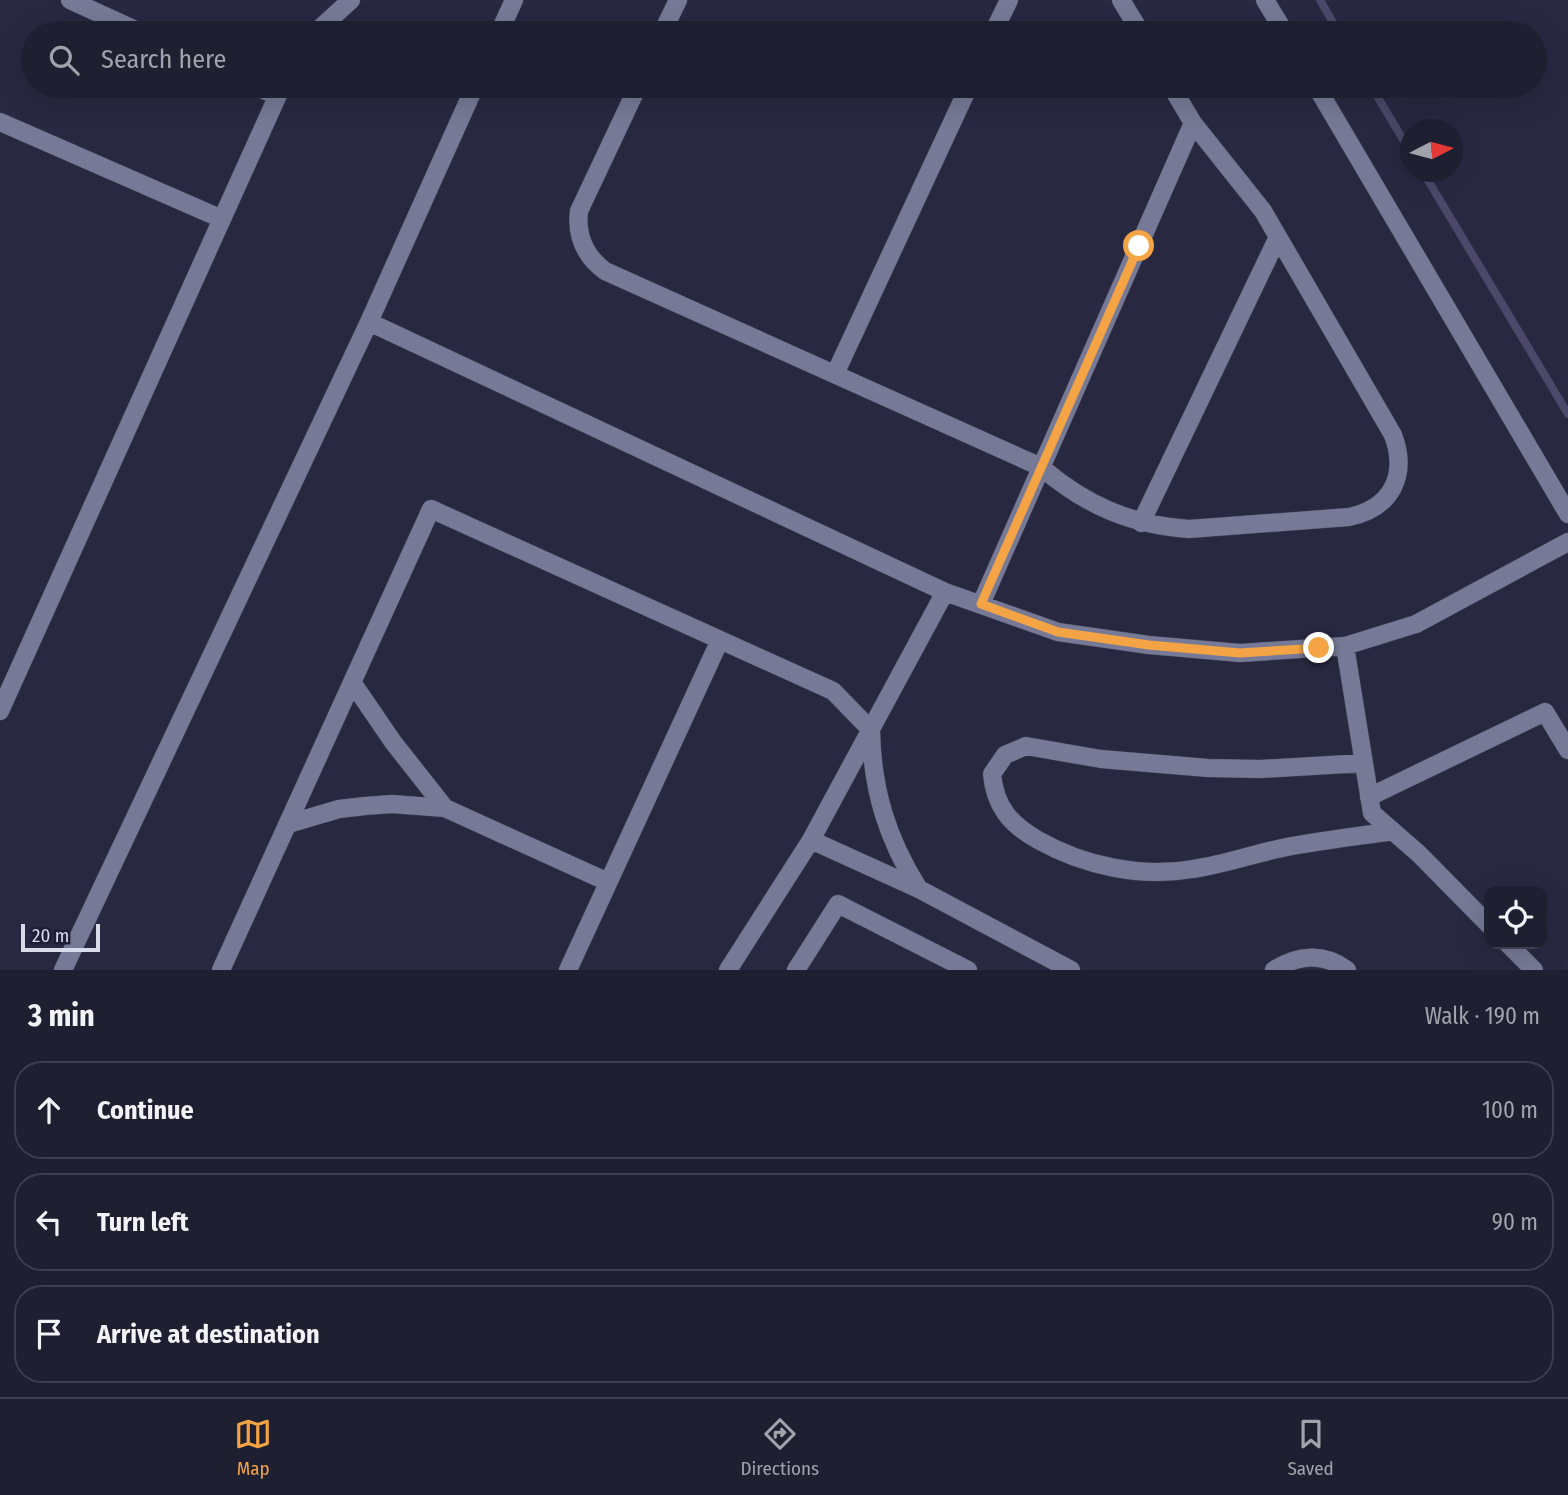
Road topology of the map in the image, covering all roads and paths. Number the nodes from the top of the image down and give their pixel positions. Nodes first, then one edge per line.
1 (70, 0) edge
2 (351, 0) edge
3 (514, 0) edge
4 (678, 0) edge
5 (1009, 0) edge
6 (1121, 0) edge
7 (1265, 0) edge
8 (116, 21) edge
9 (328, 21) edge
10 (504, 21) edge
11 (668, 21) edge
12 (999, 21) edge
13 (1134, 21) edge
14 (1278, 21) edge
15 (276, 98) edge
16 (470, 98) edge
17 (632, 98) edge
18 (963, 98) edge
19 (1178, 98) edge
20 (1323, 98) edge
21 (0, 122) edge
22 (1193, 123) junction
23 (222, 219) junction
24 (1278, 237) junction
25 (369, 322) junction
26 (835, 374) junction
27 (1041, 467) junction
28 (1568, 514) edge
29 (1141, 523) junction
30 (1568, 542) edge
31 (945, 592) junction
32 (981, 604) junction
33 (720, 640) junction
34 (1345, 646) junction
35 (352, 682) junction
36 (0, 712) edge
37 (871, 730) junction
38 (1568, 750) edge
39 (1364, 763) junction
40 (1369, 797) junction
41 (445, 808) junction
42 (288, 824) junction
43 (1393, 831) junction
44 (811, 840) junction
45 (608, 882) junction
46 (919, 889) junction
47 (1484, 920) edge
48 (1513, 949) edge
49 (62, 970) edge
50 (221, 970) edge
51 (568, 970) edge
52 (728, 970) edge
53 (796, 970) edge
54 (968, 970) edge
55 (1071, 970) edge
56 (1274, 970) edge
57 (1347, 970) edge
58 (1534, 970) edge

1 - 8 street
2 - 9 street
3 - 10 street
4 - 11 street
5 - 12 street
6 - 13 street
7 - 14 street
15 - 23 street
16 - 25 street
17 - 26 street
18 - 26 street
19 - 22 street
20 - 28 street
21 - 23 street
22 - 24 street
22 - 27 street
23 - 36 street
24 - 29 street
24 - 29 street
25 - 31 street
25 - 49 street
26 - 27 street
27 - 29 street
27 - 32 street
30 - 34 street
31 - 32 street
31 - 37 street
32 - 34 street
33 - 35 street
33 - 37 street
33 - 45 street
34 - 39 street
35 - 41 street
35 - 42 street
37 - 44 street
37 - 46 street
38 - 40 street
39 - 40 street
39 - 43 street
40 - 43 street
41 - 42 street
41 - 45 street
42 - 50 street
43 - 47 street
44 - 46 street
44 - 52 street
45 - 51 street
46 - 55 street
48 - 58 street
53 - 54 street
56 - 57 street

